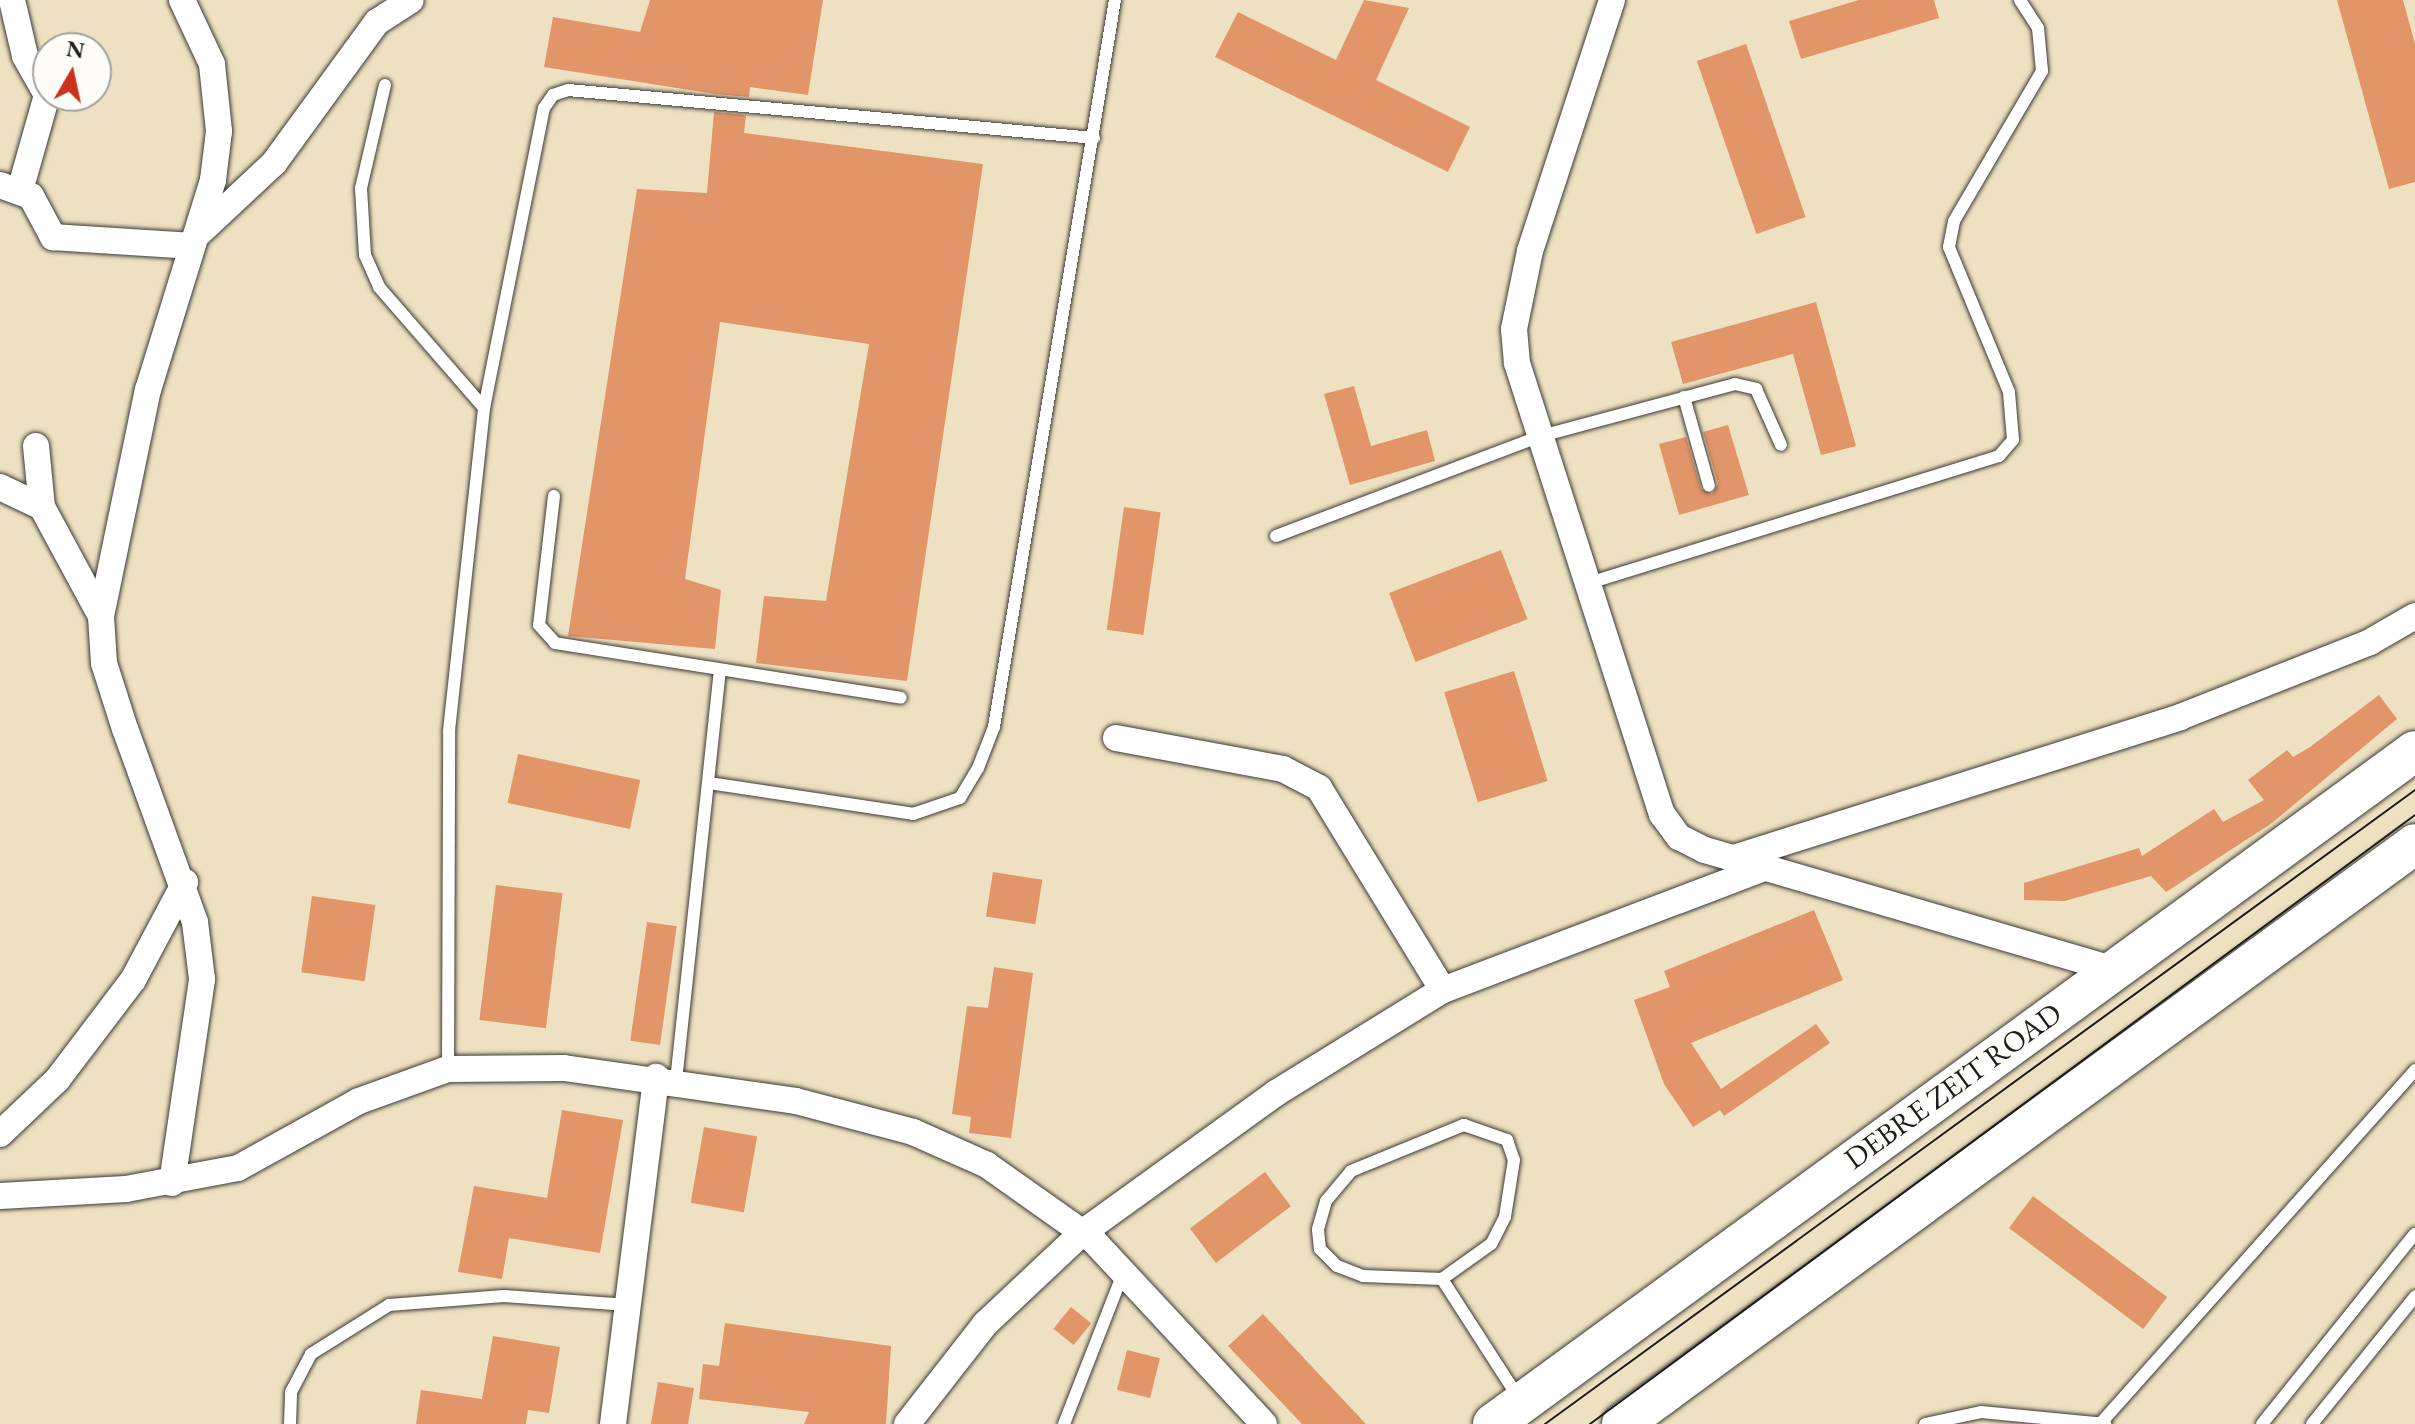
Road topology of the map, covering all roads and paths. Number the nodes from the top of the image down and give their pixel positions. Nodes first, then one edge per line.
1 (12, 0) edge
2 (182, 0) edge
3 (411, 0) edge
4 (1115, 0) edge
5 (1612, 0) edge
6 (2020, 0) edge
7 (385, 85) dead end
8 (1094, 138) junction
9 (10, 186) edge
10 (194, 241) junction
11 (1684, 397) junction
12 (484, 408) junction
13 (1541, 436) junction
14 (1781, 445) dead end
15 (36, 446) dead end
16 (1709, 486) dead end
17 (0, 487) edge
18 (554, 496) dead end
19 (42, 507) junction
20 (1276, 536) dead end
21 (1589, 583) junction
22 (101, 616) junction
23 (2415, 616) edge
24 (720, 671) junction
25 (901, 698) dead end
26 (1116, 738) dead end
27 (2415, 751) edge
28 (709, 783) junction
29 (2415, 844) edge
30 (1734, 858) junction
31 (1766, 867) junction
32 (185, 882) junction
33 (2111, 969) junction
34 (1443, 990) junction
35 (448, 1069) junction
36 (2415, 1070) edge
37 (666, 1079) junction
38 (0, 1134) edge
39 (172, 1183) junction
40 (0, 1196) edge
41 (1082, 1233) junction
42 (2415, 1234) edge
43 (1122, 1276) junction
44 (1442, 1279) junction
45 (2415, 1297) edge
46 (628, 1305) junction
47 (1507, 1413) edge
48 (2102, 1423) edge
49 (290, 1424) edge
50 (613, 1424) edge
51 (907, 1424) edge
52 (1064, 1424) edge
53 (1264, 1424) edge
54 (1622, 1424) edge
55 (1925, 1424) edge
56 (2262, 1424) edge
57 (2312, 1424) edge

1 - 9 street
2 - 10 street
3 - 10 street
4 - 8 lane
5 - 13 street
6 - 21 lane
7 - 12 lane
8 - 12 lane
8 - 28 lane
9 - 10 street
10 - 22 street
11 - 13 lane
11 - 14 lane
11 - 16 lane
12 - 35 lane
13 - 20 lane
13 - 21 street
15 - 19 street
17 - 19 street
18 - 24 lane
19 - 22 street
21 - 30 street
22 - 32 street
23 - 30 street
24 - 25 lane
24 - 28 lane
26 - 34 street
27 - 33 main road, DEBRE ZEIT ROAD
28 - 37 lane
29 - 54 main road
30 - 31 street
31 - 33 street
31 - 34 street
32 - 38 street
32 - 39 street
33 - 47 main road, DEBRE ZEIT ROAD
34 - 41 street
35 - 37 street
35 - 39 street
36 - 48 lane
37 - 41 street
37 - 46 street
39 - 40 street
41 - 43 street
41 - 51 street
42 - 56 lane
43 - 52 lane
43 - 53 street
44 - 44 lane
44 - 47 lane
45 - 57 lane
46 - 49 lane
46 - 50 street
48 - 55 lane

